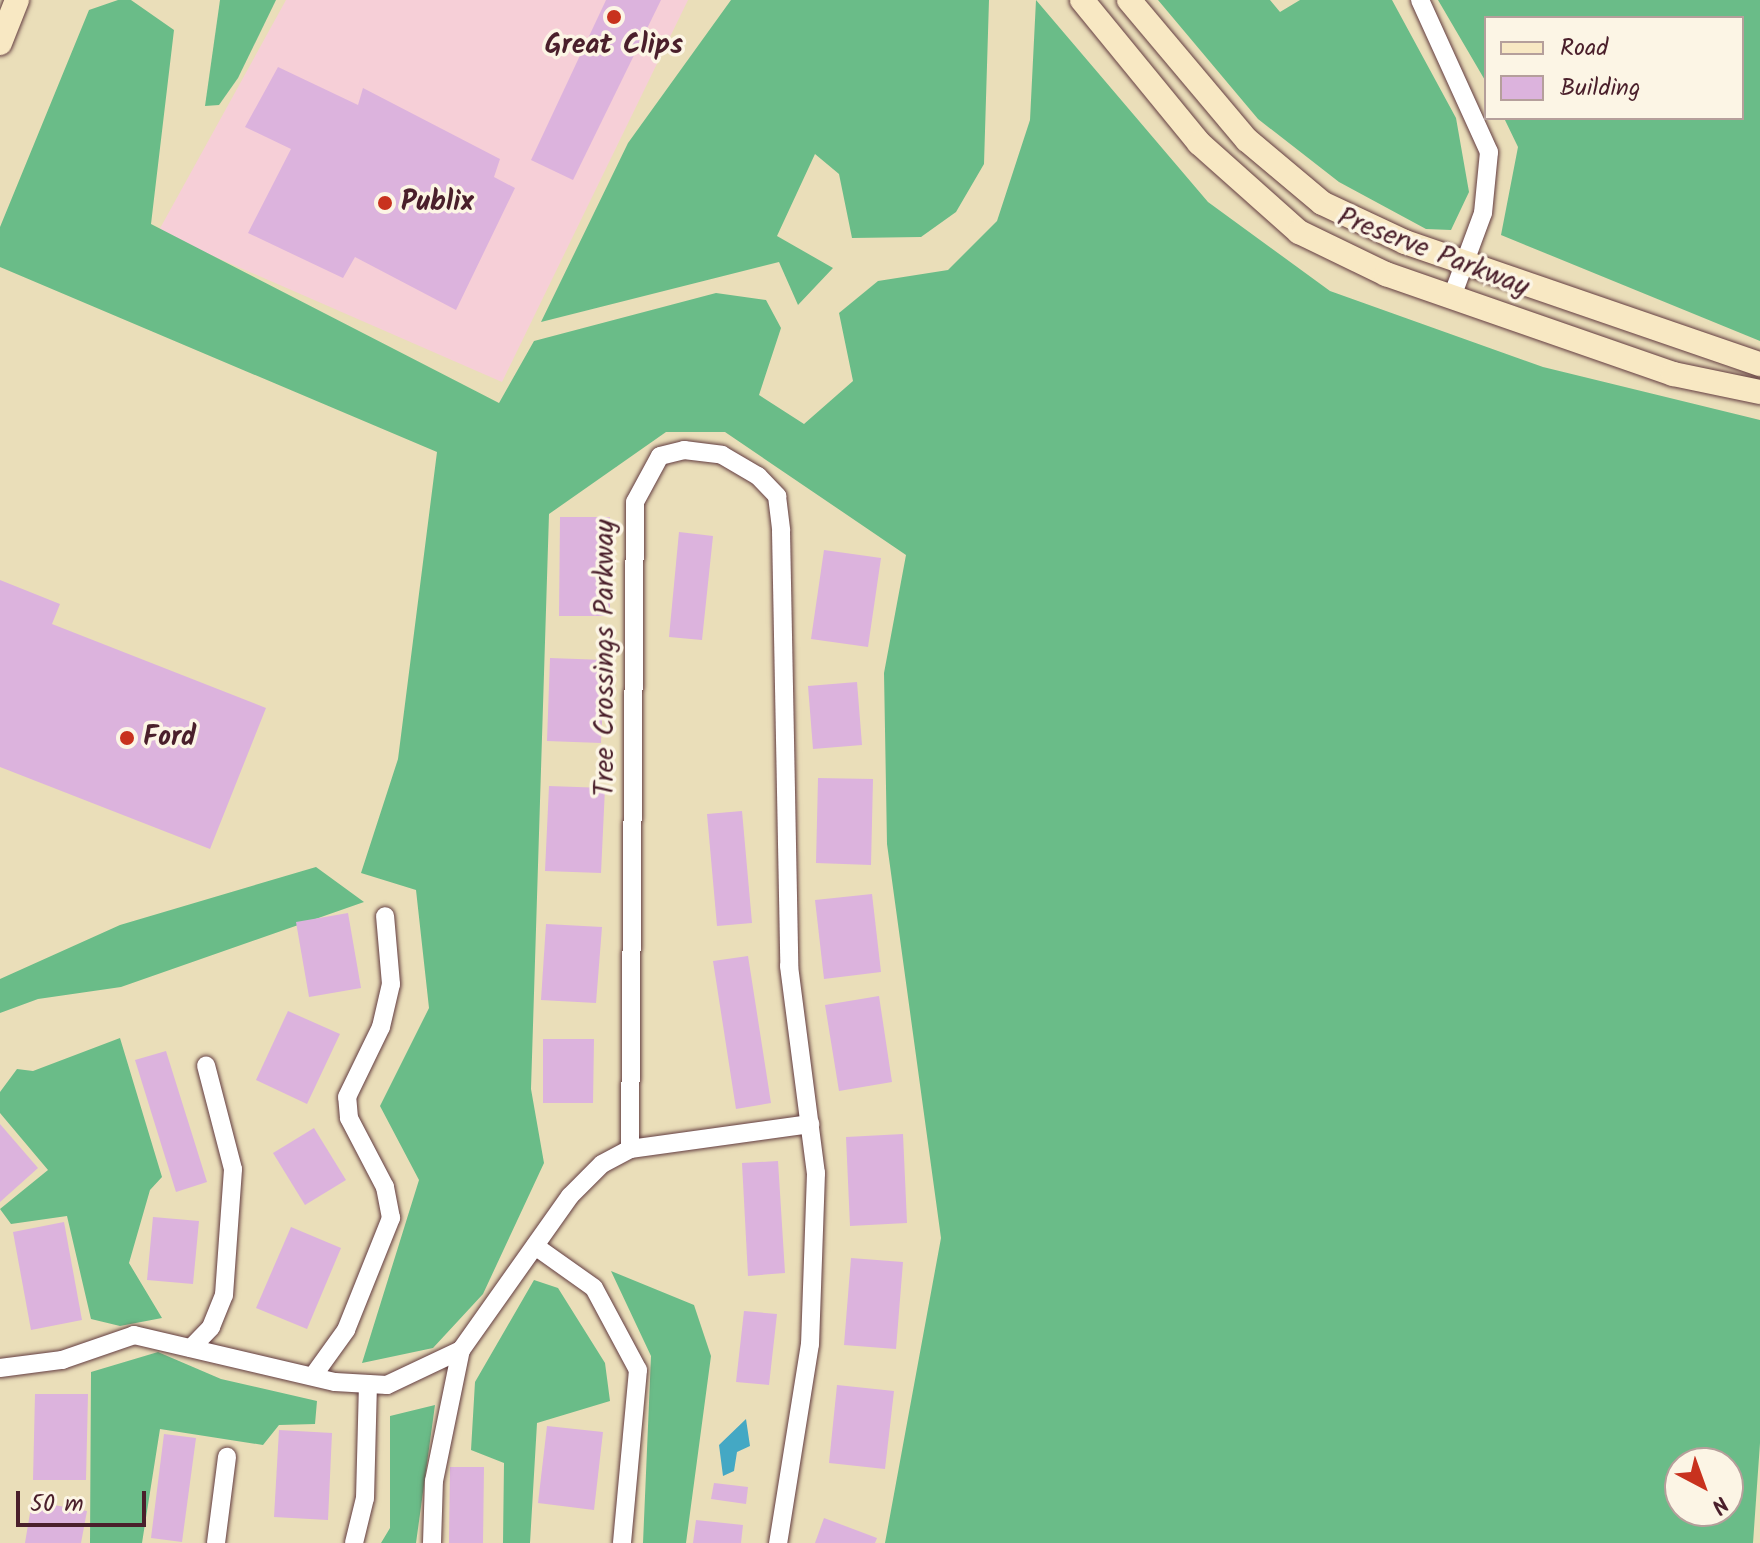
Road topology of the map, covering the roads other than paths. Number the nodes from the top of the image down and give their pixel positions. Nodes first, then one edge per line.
1 (17, 0) edge
2 (1082, 0) edge
3 (1129, 0) edge
4 (1420, 0) edge
5 (0, 43) edge
6 (1464, 263) junction
7 (1453, 294) junction
8 (1760, 364) edge
9 (1760, 392) edge
10 (385, 916) dead end
11 (206, 1065) dead end
12 (810, 1124) junction
13 (630, 1149) junction
14 (535, 1246) junction
15 (191, 1348) junction
16 (461, 1350) junction
17 (0, 1368) edge
18 (313, 1376) junction
19 (368, 1384) junction
20 (227, 1457) dead end
21 (216, 1543) edge
22 (354, 1543) edge
23 (432, 1543) edge
24 (622, 1543) edge
25 (778, 1543) edge

1 - 5 street
2 - 7 street, Preserve Parkway
3 - 6 street, Preserve Parkway
4 - 6 street
6 - 7 street
6 - 8 street, Preserve Parkway
7 - 9 street, Preserve Parkway
10 - 18 street
11 - 15 street
12 - 13 street
12 - 13 street, Tree Crossings Parkway
12 - 25 street, Tree Crossings Parkway
13 - 14 street
14 - 16 street
14 - 24 street
15 - 17 street
15 - 18 street
16 - 19 street
16 - 23 street
18 - 19 street
19 - 22 street
20 - 21 street

